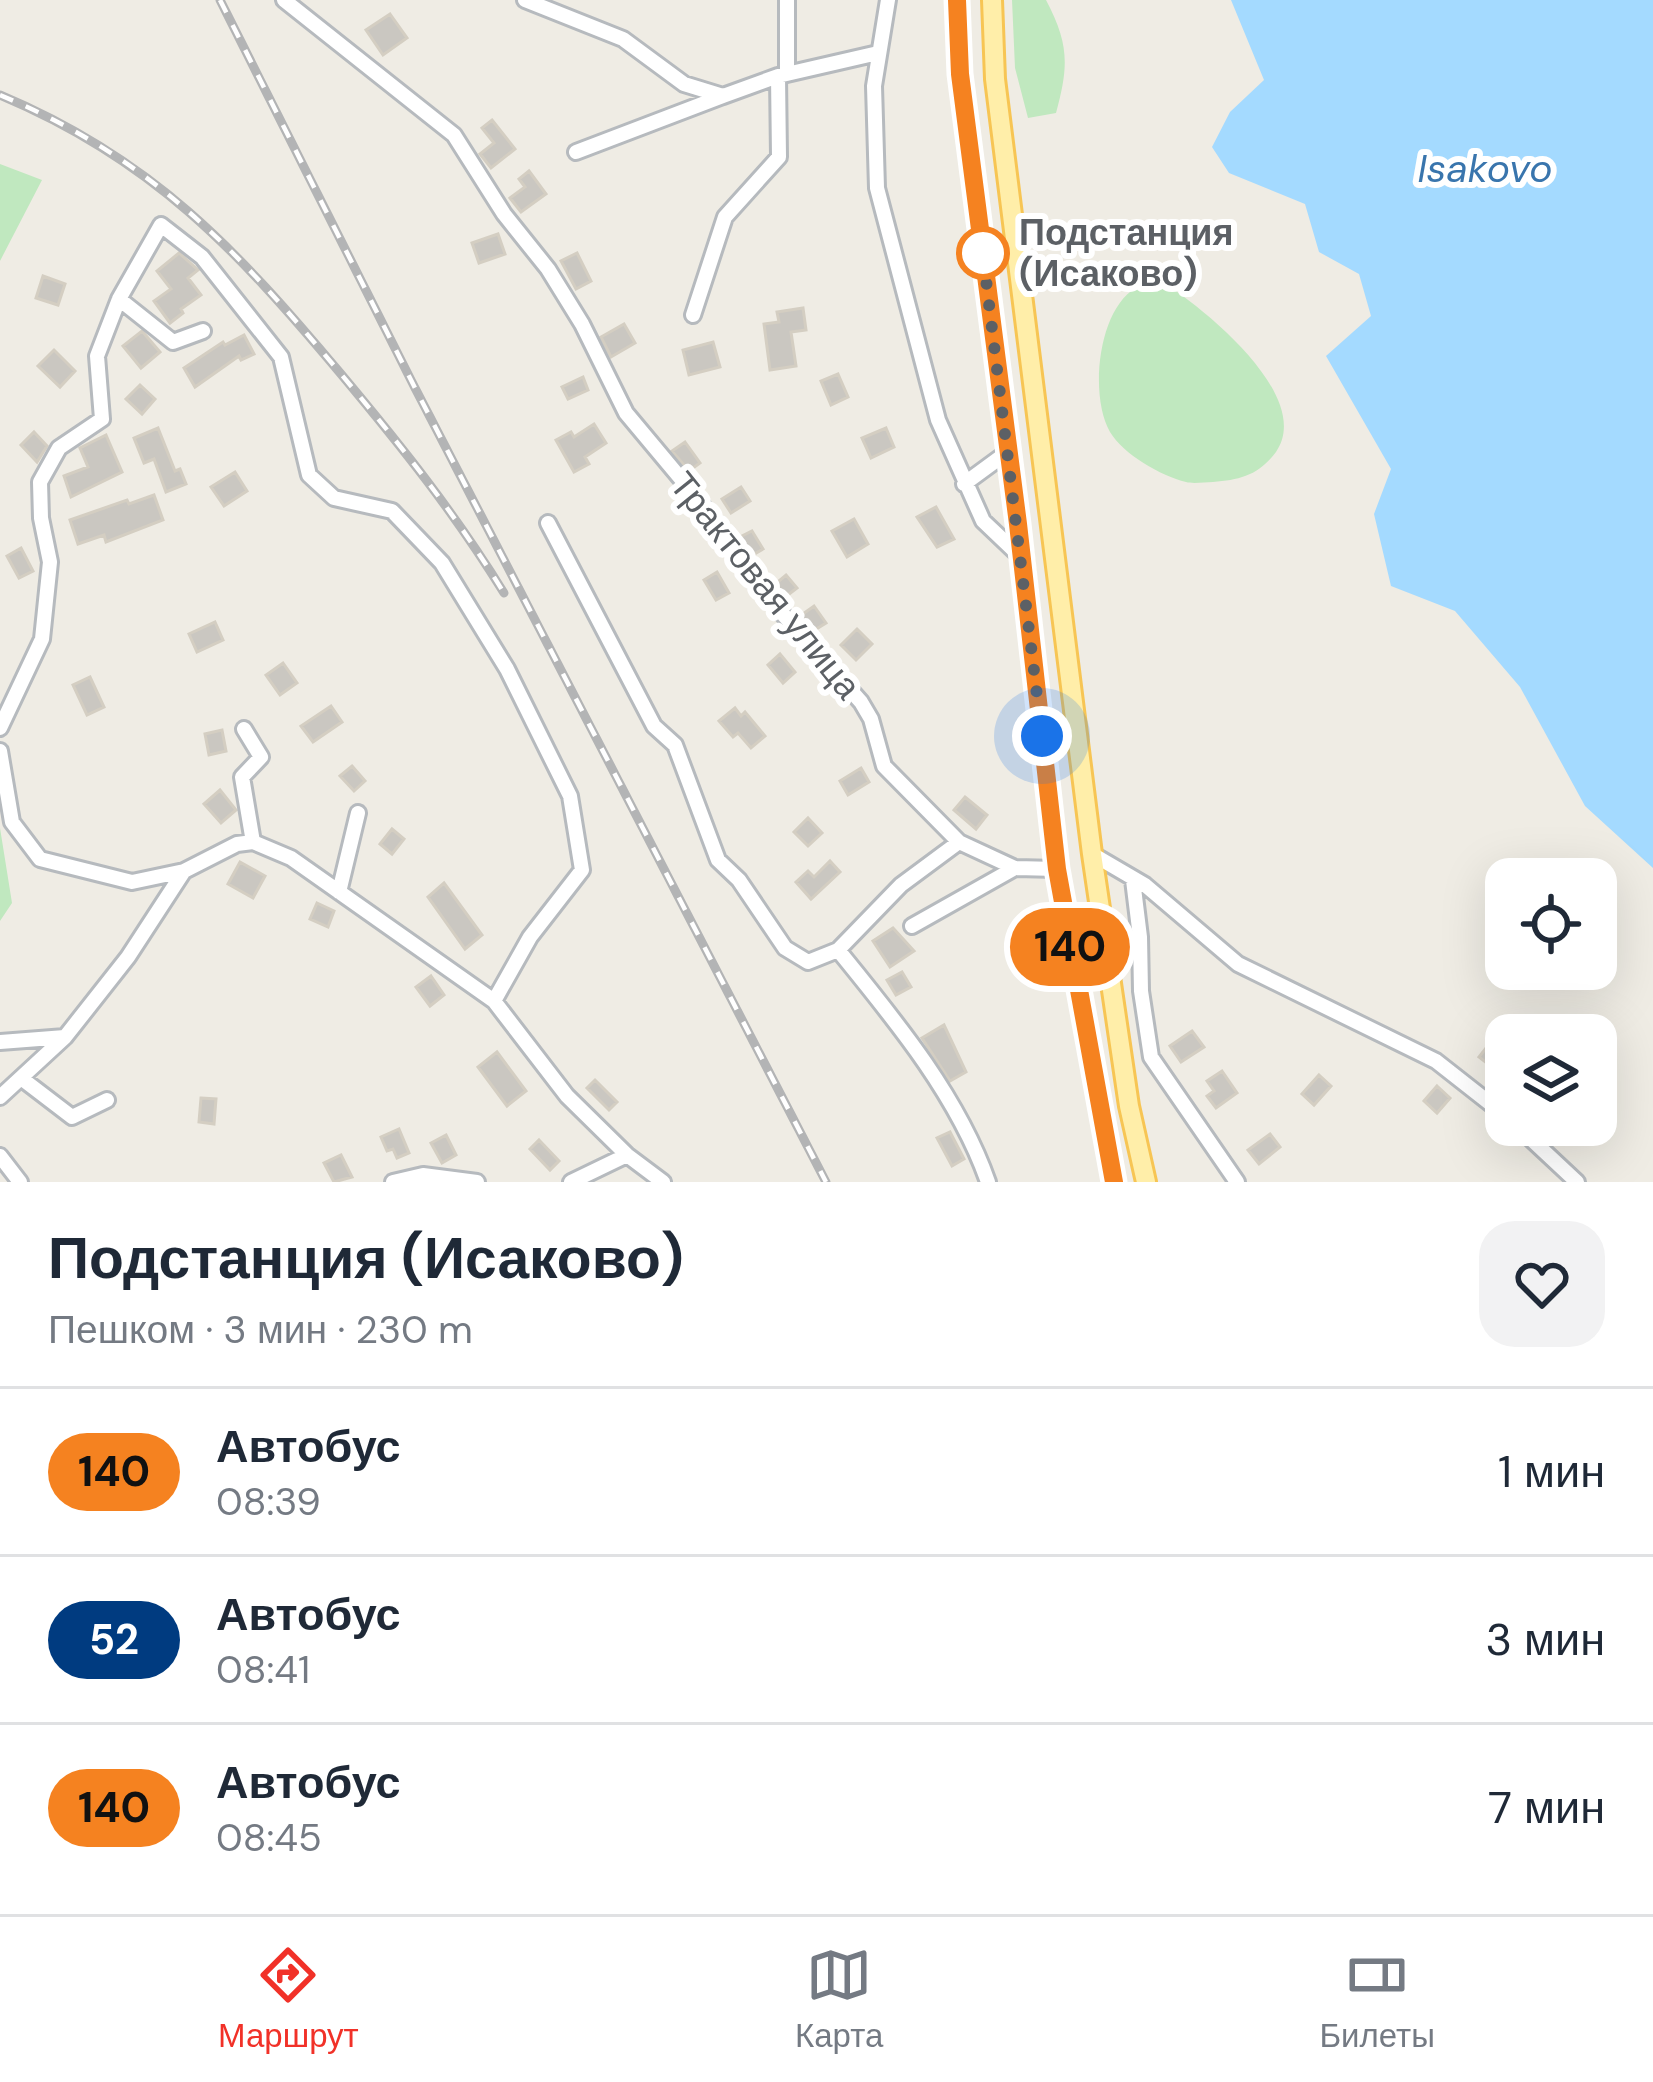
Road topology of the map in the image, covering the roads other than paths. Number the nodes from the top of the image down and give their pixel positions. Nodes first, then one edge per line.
1 (284, 0) edge
2 (525, 0) edge
3 (889, 0) edge
4 (957, 0) edge
5 (992, 0) edge
6 (787, 1) edge
7 (878, 53) junction
8 (782, 75) junction
9 (723, 96) junction
10 (576, 152) dead end
11 (118, 299) junction
12 (693, 315) dead end
13 (203, 331) dead end
14 (1009, 452) junction
15 (964, 484) junction
16 (548, 523) dead end
17 (1022, 559) junction
18 (0, 728) edge
19 (244, 729) dead end
20 (0, 751) edge
21 (358, 813) dead end
22 (253, 842) junction
23 (959, 842) junction
24 (1092, 854) junction
25 (1015, 868) junction
26 (1057, 869) junction
27 (184, 872) junction
28 (1132, 880) junction
29 (339, 892) junction
30 (912, 926) dead end
31 (838, 950) junction
32 (494, 1001) junction
33 (65, 1036) junction
34 (0, 1042) edge
35 (21, 1078) junction
36 (0, 1097) edge
37 (1485, 1098) edge
38 (107, 1100) dead end
39 (1538, 1146) edge
40 (627, 1155) junction
41 (0, 1156) edge
42 (20, 1182) edge
43 (393, 1182) edge
44 (477, 1182) edge
45 (571, 1182) edge
46 (663, 1182) edge
47 (988, 1182) edge
48 (1114, 1182) edge
49 (1146, 1182) edge
50 (1237, 1182) edge
51 (1577, 1182) edge

1 - 23 street, Трактовая улица
2 - 9 street
3 - 7 street
4 - 14 main road
5 - 24 main road
6 - 8 street
7 - 8 street
7 - 15 street
8 - 9 street
8 - 12 street
9 - 10 street
11 - 13 street
11 - 18 street
11 - 32 street
14 - 15 street
14 - 17 main road
15 - 17 street
16 - 31 street
17 - 26 main road
19 - 22 street
20 - 27 street
21 - 29 street
22 - 27 street
22 - 29 street
23 - 25 street
23 - 31 street
24 - 28 street
24 - 49 main road
25 - 26 street
25 - 30 street
26 - 48 main road
27 - 33 street
28 - 37 street
28 - 50 street
29 - 32 street
31 - 47 street
32 - 40 street
33 - 34 street
33 - 35 street
35 - 36 street
35 - 38 street
39 - 51 street
40 - 45 street
40 - 46 street
41 - 42 street
43 - 44 street

